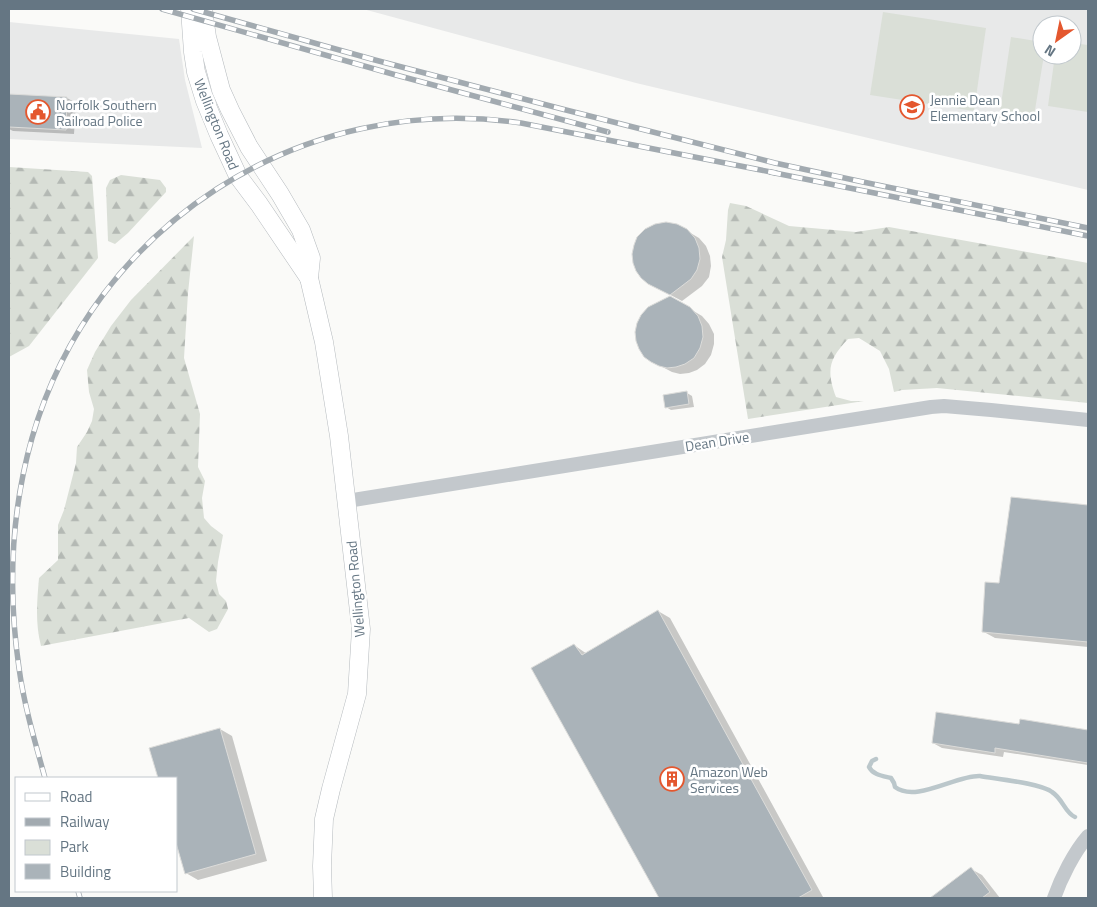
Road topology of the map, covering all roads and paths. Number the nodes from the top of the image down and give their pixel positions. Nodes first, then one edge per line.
1 (190, 9) edge
2 (203, 9) edge
3 (310, 278) junction
4 (1088, 420) edge
5 (347, 501) junction
6 (1088, 836) edge
7 (322, 898) edge
8 (1054, 898) edge

1 - 3 main road, Wellington Road
2 - 3 main road, Wellington Road
3 - 5 main road, Wellington Road
4 - 5 street, Dean Drive
5 - 7 main road, Wellington Road
6 - 8 street

